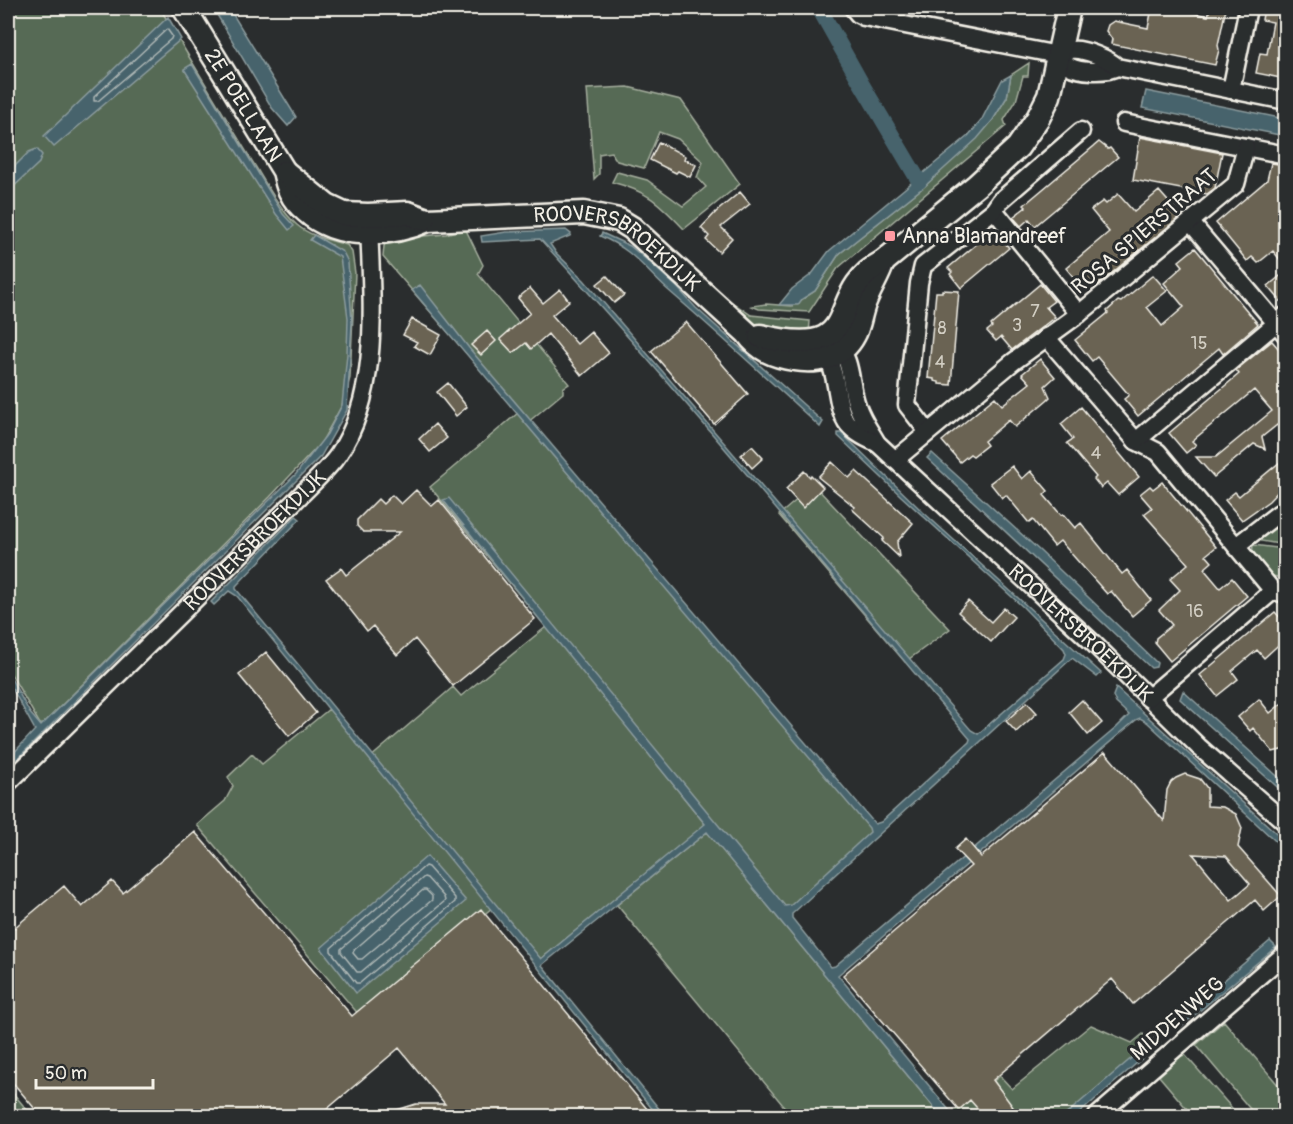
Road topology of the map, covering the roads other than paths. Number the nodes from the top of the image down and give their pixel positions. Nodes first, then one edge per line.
1 (184, 8) edge
2 (853, 8) edge
3 (1068, 8) edge
4 (1080, 8) edge
5 (1248, 8) edge
6 (1067, 57) junction
7 (1232, 90) junction
8 (1286, 100) edge
9 (1124, 123) dead end
10 (1081, 131) dead end
11 (1246, 147) junction
12 (1286, 154) edge
13 (994, 210) junction
14 (1191, 223) junction
15 (369, 224) junction
16 (1078, 314) junction
17 (1282, 325) edge
18 (1046, 338) junction
19 (833, 348) junction
20 (844, 386) dead end
21 (849, 404) dead end
22 (928, 432) junction
23 (1136, 441) junction
24 (895, 460) junction
25 (1286, 513) edge
26 (1236, 546) junction
27 (1279, 593) edge
28 (1148, 698) junction
29 (8, 783) edge
30 (1286, 823) edge
31 (1286, 953) edge
32 (1097, 1116) edge

1 - 15 main road, 2E POELLAAN
2 - 6 street
3 - 6 main road
4 - 6 main road
5 - 7 street
6 - 7 street
6 - 19 main road
7 - 8 street
9 - 11 street
10 - 13 street
11 - 12 street
11 - 14 street, ROSA SPIERSTRAAT
13 - 16 street, ROSA SPIERSTRAAT
13 - 22 street
14 - 16 street, ROSA SPIERSTRAAT
14 - 17 street
15 - 19 main road, ROOVERSBROEKDIJK
15 - 29 street, ROOVERSBROEKDIJK
16 - 18 street, ROSA SPIERSTRAAT
17 - 23 street
18 - 22 street, ROSA SPIERSTRAAT
18 - 23 street
19 - 24 street, ROOVERSBROEKDIJK
20 - 21 street
22 - 24 street, ROSA SPIERSTRAAT
23 - 26 street
24 - 28 street, ROOVERSBROEKDIJK
25 - 26 street
26 - 27 street
27 - 28 street
28 - 30 street, ROOVERSBROEKDIJK
31 - 32 street, MIDDENWEG

